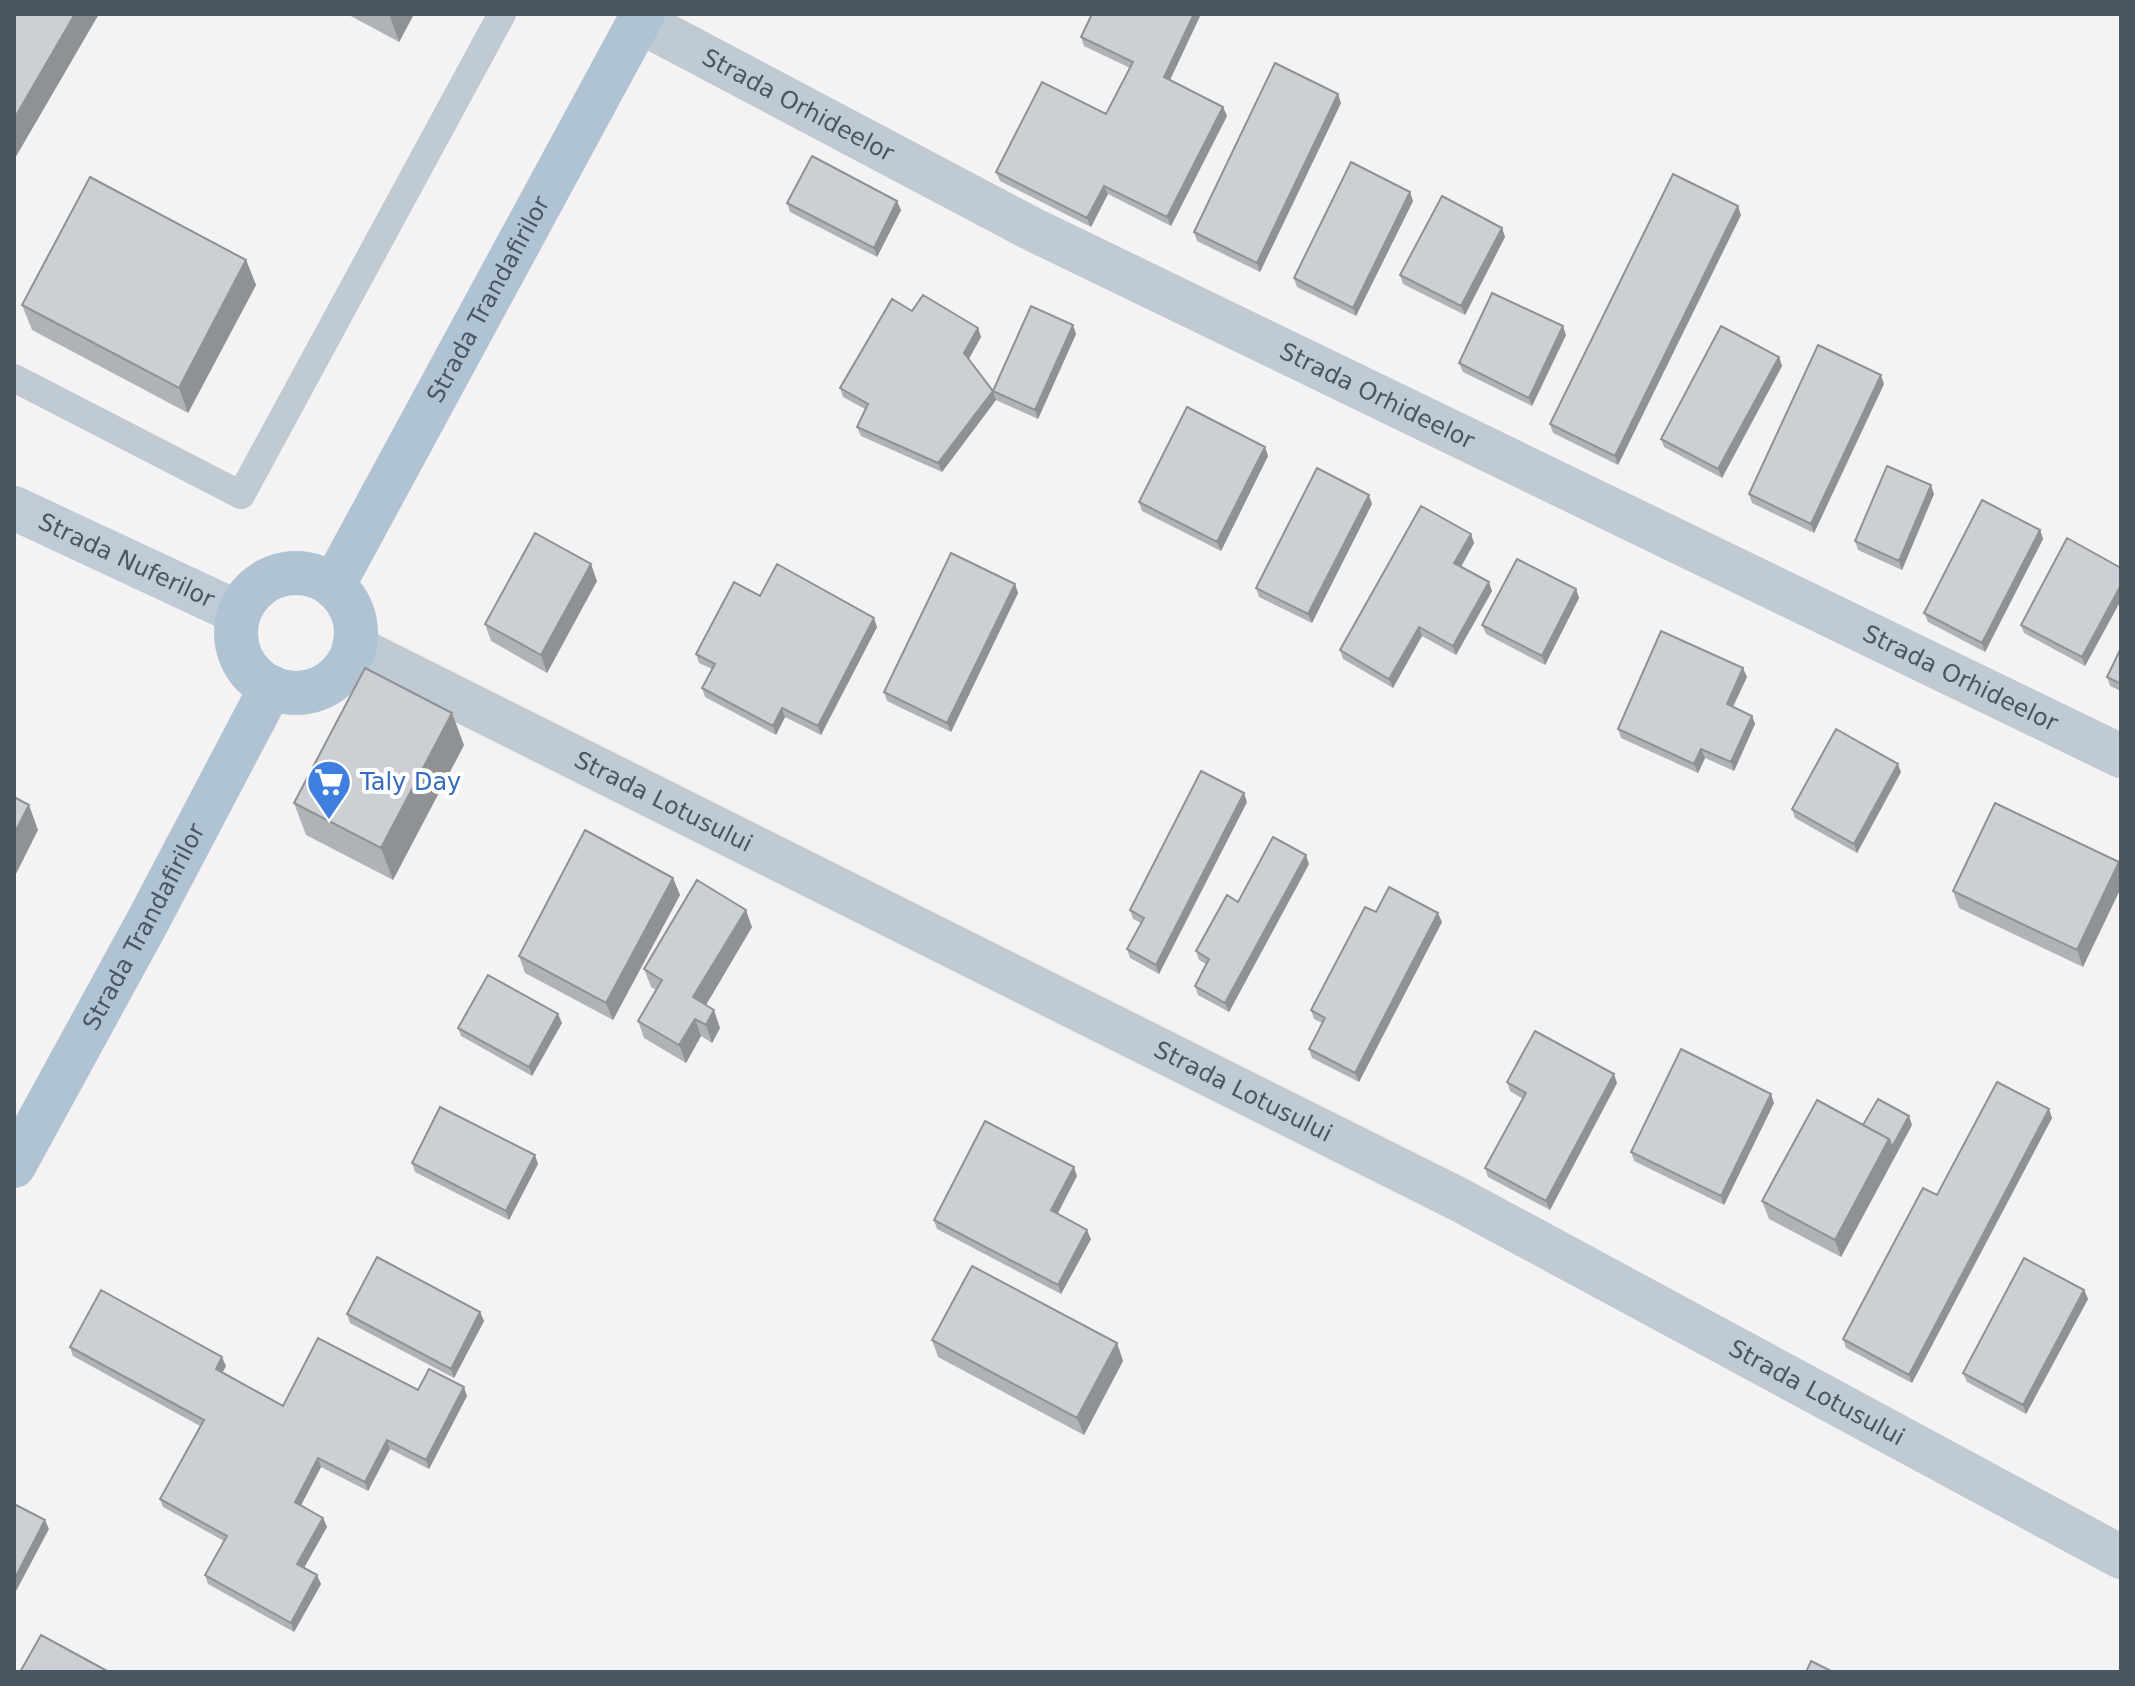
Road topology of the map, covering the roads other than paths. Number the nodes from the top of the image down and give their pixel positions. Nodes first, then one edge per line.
1 (502, 14) edge
2 (641, 18) edge
3 (14, 378) edge
4 (14, 508) edge
5 (333, 586) junction
6 (239, 613) junction
7 (354, 647) junction
8 (271, 687) junction
9 (2121, 756) edge
10 (14, 1166) edge
11 (2121, 1557) edge

1 - 3 lane
2 - 5 main road, Strada Trandafirilor
2 - 9 street, Strada Orhideelor
4 - 6 main road, Strada Nuferilor
5 - 6 main road
5 - 7 main road
6 - 8 main road
7 - 8 main road
7 - 11 street, Strada Lotusului
8 - 10 main road, Strada Trandafirilor

